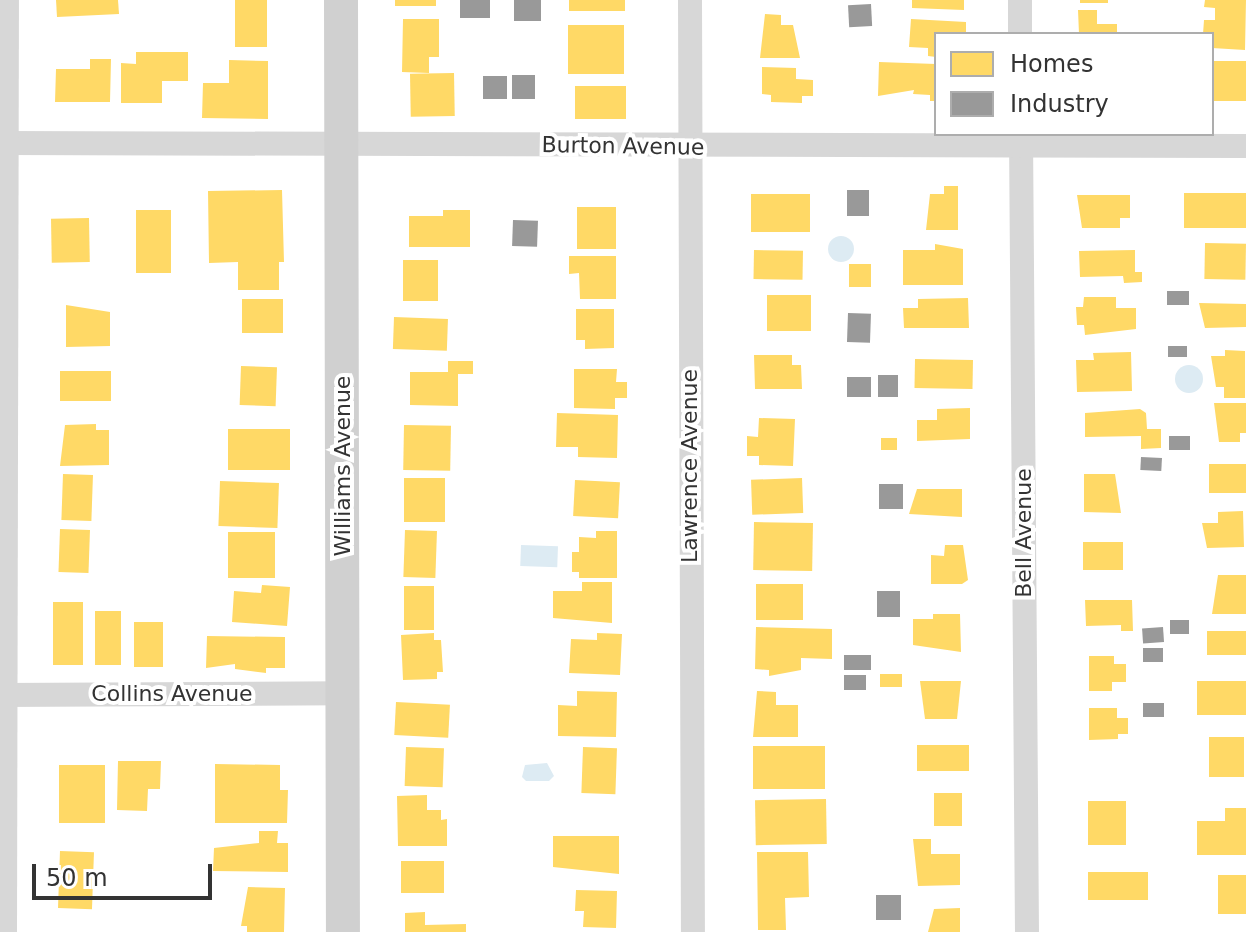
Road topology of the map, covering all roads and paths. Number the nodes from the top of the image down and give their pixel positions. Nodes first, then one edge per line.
1 (7, 0) edge
2 (341, 0) edge
3 (690, 0) edge
4 (1020, 0) edge
5 (1020, 32) edge
6 (1021, 140) edge
7 (3, 143) edge
8 (343, 143) junction
9 (1246, 146) edge
10 (689, 147) junction
11 (343, 693) junction
12 (3, 695) edge
13 (5, 932) edge
14 (343, 932) edge
15 (693, 932) edge
16 (1027, 932) edge

1 - 7 street
2 - 8 street, Williams Avenue
3 - 10 street, Lawrence Avenue
4 - 5 street
6 - 9 street, Burton Avenue
6 - 10 street, Burton Avenue
6 - 16 street, Bell Avenue
7 - 8 street, Burton Avenue
7 - 12 street
8 - 10 street, Burton Avenue
8 - 11 street, Williams Avenue
10 - 15 street, Lawrence Avenue
11 - 12 street, Collins Avenue
11 - 14 street, Williams Avenue
12 - 13 street

